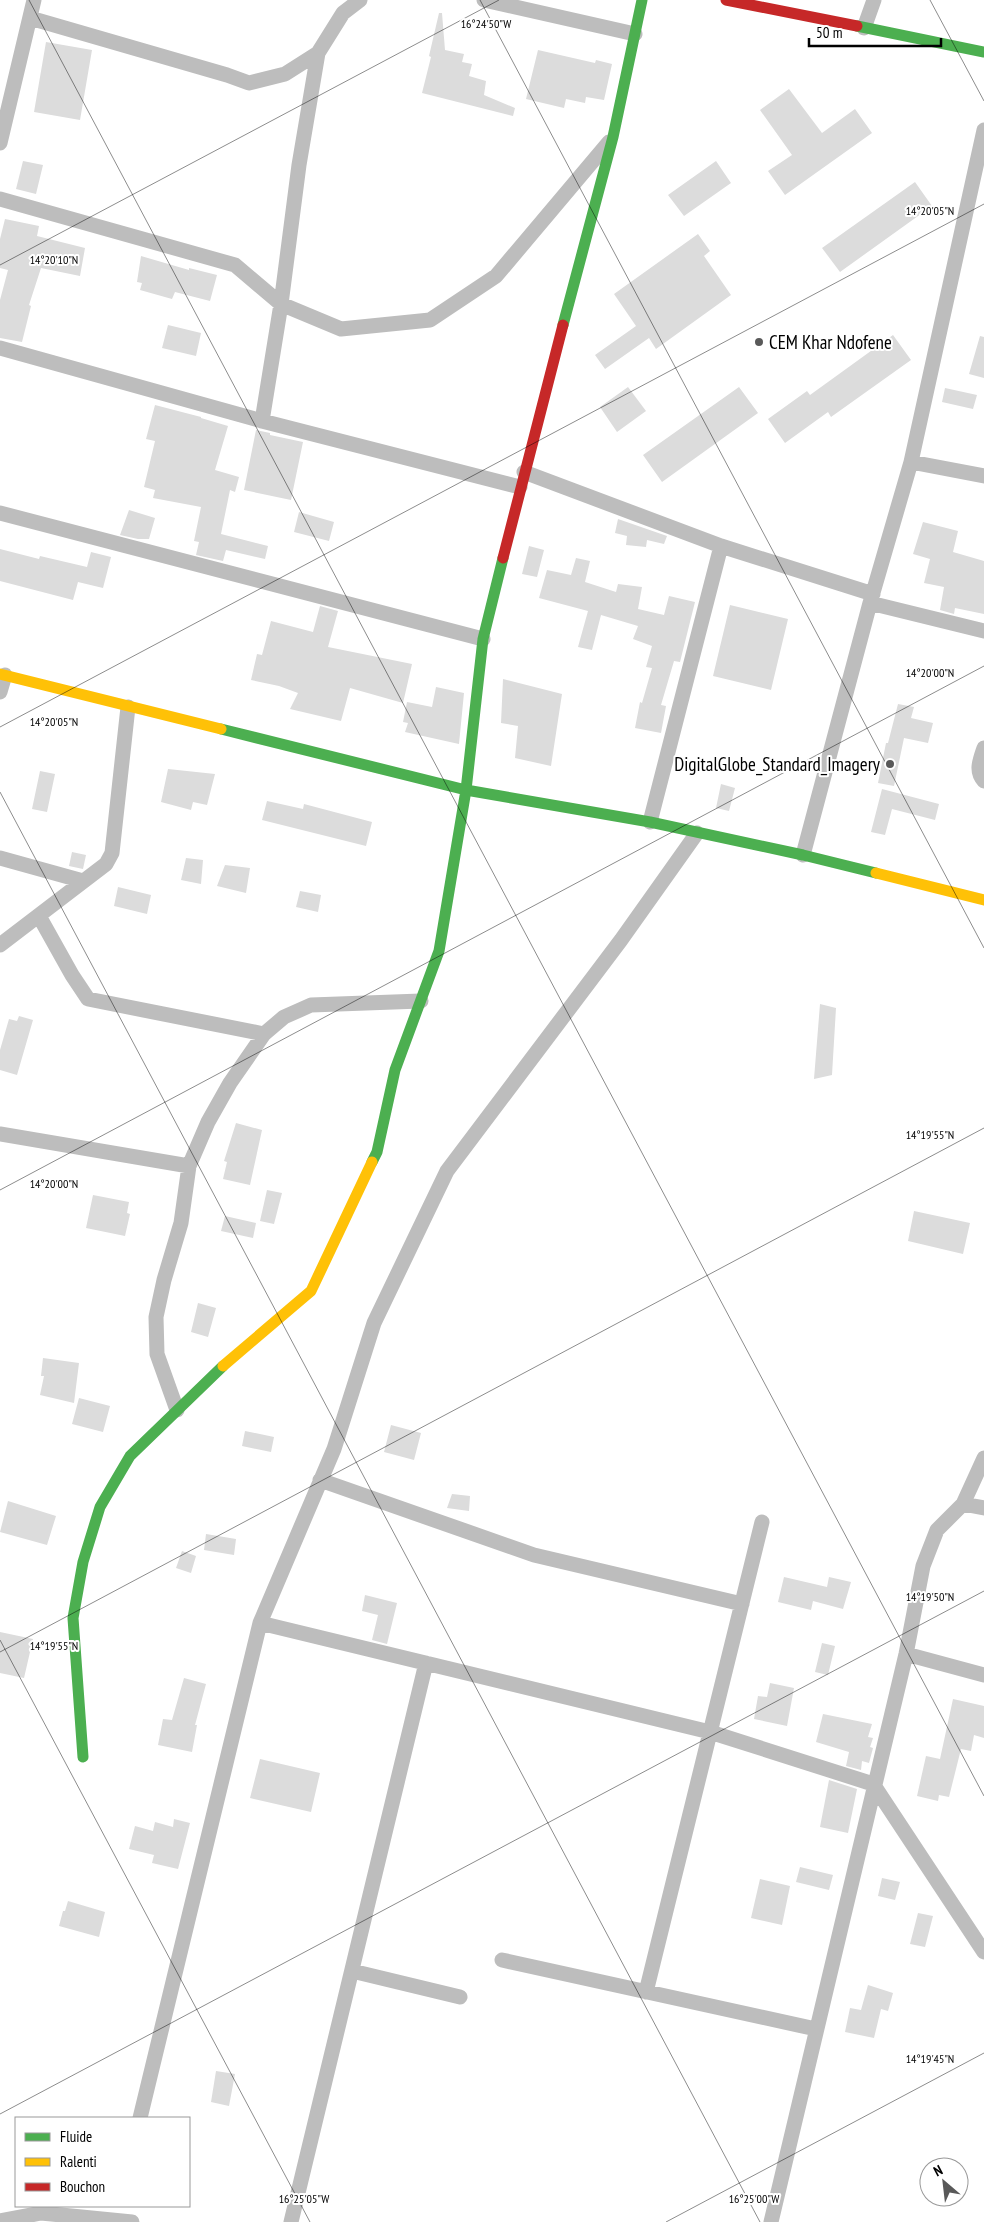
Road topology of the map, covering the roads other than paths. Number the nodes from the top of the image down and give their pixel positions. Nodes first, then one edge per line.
1 (34, 0) edge
2 (360, 0) edge
3 (484, 0) edge
4 (642, 0) edge
5 (726, 0) edge
6 (874, 0) edge
7 (30, 18) junction
8 (864, 28) junction
9 (635, 34) junction
10 (984, 52) edge
11 (318, 53) junction
12 (984, 130) edge
13 (613, 137) junction
14 (0, 143) edge
15 (0, 199) edge
16 (281, 304) junction
17 (0, 348) edge
18 (262, 420) junction
19 (911, 462) junction
20 (524, 472) junction
21 (984, 476) edge
22 (520, 487) junction
23 (0, 513) edge
24 (721, 546) junction
25 (871, 598) junction
26 (984, 631) edge
27 (483, 639) junction
28 (2, 675) edge
29 (0, 692) edge
30 (128, 707) junction
31 (984, 748) edge
32 (984, 781) edge
33 (466, 790) junction
34 (650, 822) junction
35 (697, 833) junction
36 (803, 855) junction
37 (0, 858) edge
38 (83, 881) junction
39 (984, 900) edge
40 (39, 916) junction
41 (0, 945) edge
42 (421, 1001) junction
43 (264, 1034) junction
44 (0, 1134) edge
45 (189, 1166) junction
46 (177, 1410) junction
47 (984, 1458) edge
48 (320, 1480) junction
49 (963, 1504) junction
50 (984, 1508) edge
51 (762, 1522) dead end
52 (742, 1604) junction
53 (260, 1623) junction
54 (906, 1654) junction
55 (426, 1663) junction
56 (984, 1675) edge
57 (710, 1732) junction
58 (83, 1757) dead end
59 (873, 1784) junction
60 (984, 1952) edge
61 (502, 1960) dead end
62 (352, 1971) junction
63 (646, 1992) junction
64 (460, 1997) dead end
65 (816, 2029) junction
66 (140, 2117) edge
67 (117, 2213) edge
68 (0, 2221) edge
69 (132, 2222) edge
70 (292, 2222) edge
71 (771, 2222) edge

1 - 7 street
2 - 11 street
3 - 9 street
4 - 9 street
5 - 8 street
6 - 8 street
7 - 11 street
7 - 14 street
8 - 10 street
9 - 13 street
11 - 16 street
12 - 19 street
13 - 16 street
13 - 20 street
15 - 16 street
16 - 18 street
17 - 18 street
18 - 22 street
19 - 21 street
19 - 25 street
20 - 22 street
20 - 24 street
22 - 27 street
23 - 27 street
24 - 25 street
24 - 34 street
25 - 26 street
25 - 36 street
27 - 33 street
28 - 29 street
28 - 30 street
30 - 33 street
30 - 38 street
31 - 32 street
33 - 34 street
33 - 42 street
34 - 35 street
35 - 36 street
35 - 48 street
36 - 39 street
37 - 38 street
38 - 40 street
40 - 41 street
40 - 43 street
42 - 43 street
42 - 46 street
43 - 45 street
44 - 45 street
45 - 46 street
46 - 58 street
47 - 49 street
48 - 52 street
48 - 53 street
49 - 50 street
49 - 54 street
51 - 52 street
52 - 57 street
53 - 55 street
53 - 66 street
54 - 56 street
54 - 59 street
55 - 57 street
55 - 62 street
57 - 59 street
57 - 63 street
59 - 60 street
59 - 65 street
61 - 63 street
62 - 64 street
62 - 70 street
63 - 65 street
65 - 71 street
67 - 68 street
67 - 69 street

